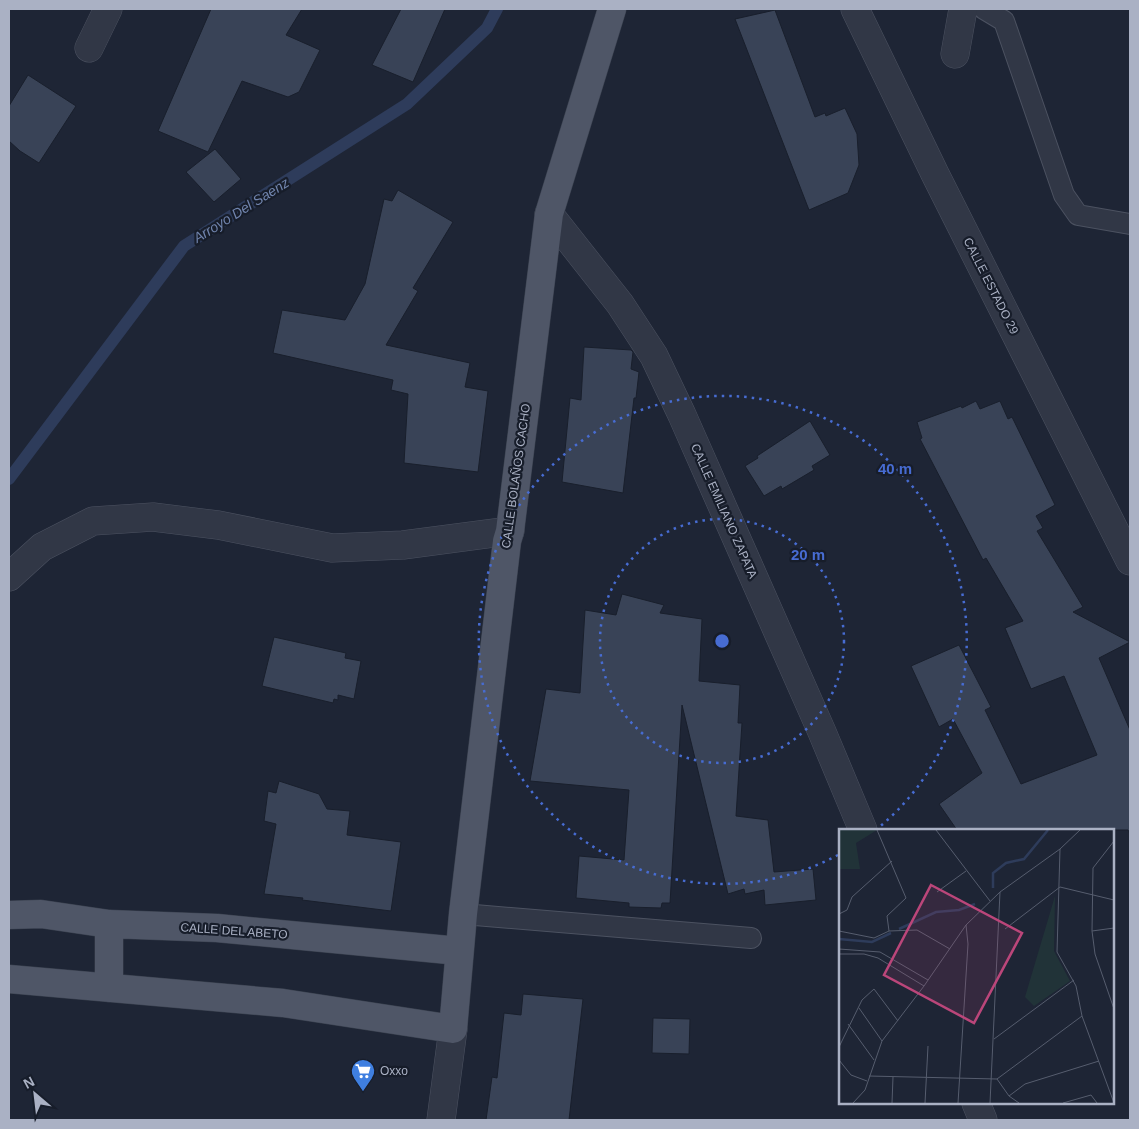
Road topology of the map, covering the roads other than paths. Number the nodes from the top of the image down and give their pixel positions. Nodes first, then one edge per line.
1 (108, 9) edge
2 (612, 9) edge
3 (855, 9) edge
4 (963, 9) edge
5 (984, 9) edge
6 (89, 48) dead end
7 (954, 54) dead end
8 (549, 214) junction
9 (1130, 224) edge
10 (510, 531) junction
11 (1130, 561) edge
12 (9, 577) edge
13 (863, 829) edge
14 (463, 914) junction
15 (9, 915) edge
16 (109, 924) junction
17 (752, 938) dead end
18 (459, 951) junction
19 (9, 979) edge
20 (110, 988) junction
21 (452, 1029) junction
22 (976, 1104) edge
23 (441, 1120) edge
24 (983, 1120) edge

1 - 6 street
2 - 8 main road, CALLE BOLAÑOS CACHO
3 - 11 street, CALLE ESTADO 29
4 - 7 street
5 - 9 lane
8 - 10 main road, CALLE BOLAÑOS CACHO
8 - 13 street, CALLE EMILIANO ZAPATA
10 - 12 street
10 - 14 main road, CALLE BOLAÑOS CACHO
14 - 17 lane
14 - 18 main road, CALLE BOLAÑOS CACHO
15 - 16 main road, CALLE DEL ABETO
16 - 18 main road, CALLE DEL ABETO
16 - 20 main road
18 - 21 main road, CALLE BOLAÑOS CACHO
19 - 20 main road
20 - 21 main road
21 - 23 street
22 - 24 street

